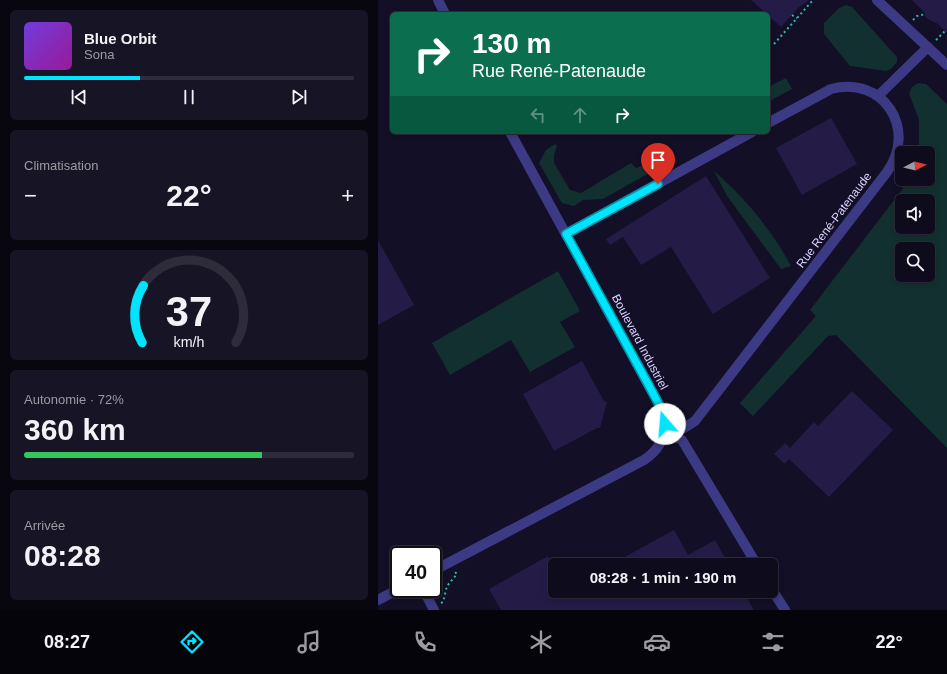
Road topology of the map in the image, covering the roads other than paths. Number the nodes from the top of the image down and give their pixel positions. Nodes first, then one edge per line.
1 (438, 0) edge
2 (877, 0) edge
3 (444, 12) edge
4 (928, 48) junction
5 (947, 65) edge
6 (878, 96) junction
7 (770, 122) edge
8 (511, 134) edge
9 (748, 134) edge
10 (566, 234) junction
11 (664, 430) junction
12 (753, 558) edge
13 (442, 565) edge
14 (390, 594) edge
15 (427, 598) edge
16 (777, 598) edge
17 (378, 600) edge
18 (434, 610) edge
19 (785, 610) edge

1 - 3 street
2 - 4 street
4 - 5 street
4 - 6 street
6 - 7 street, Rue René-Patenaude
6 - 11 street, Rue René-Patenaude
8 - 10 street, Boulevard Industriel
9 - 10 street
10 - 11 street, Boulevard Industriel
11 - 12 street
11 - 13 street, Boulevard Industriel
14 - 17 street
15 - 18 street
16 - 19 street

